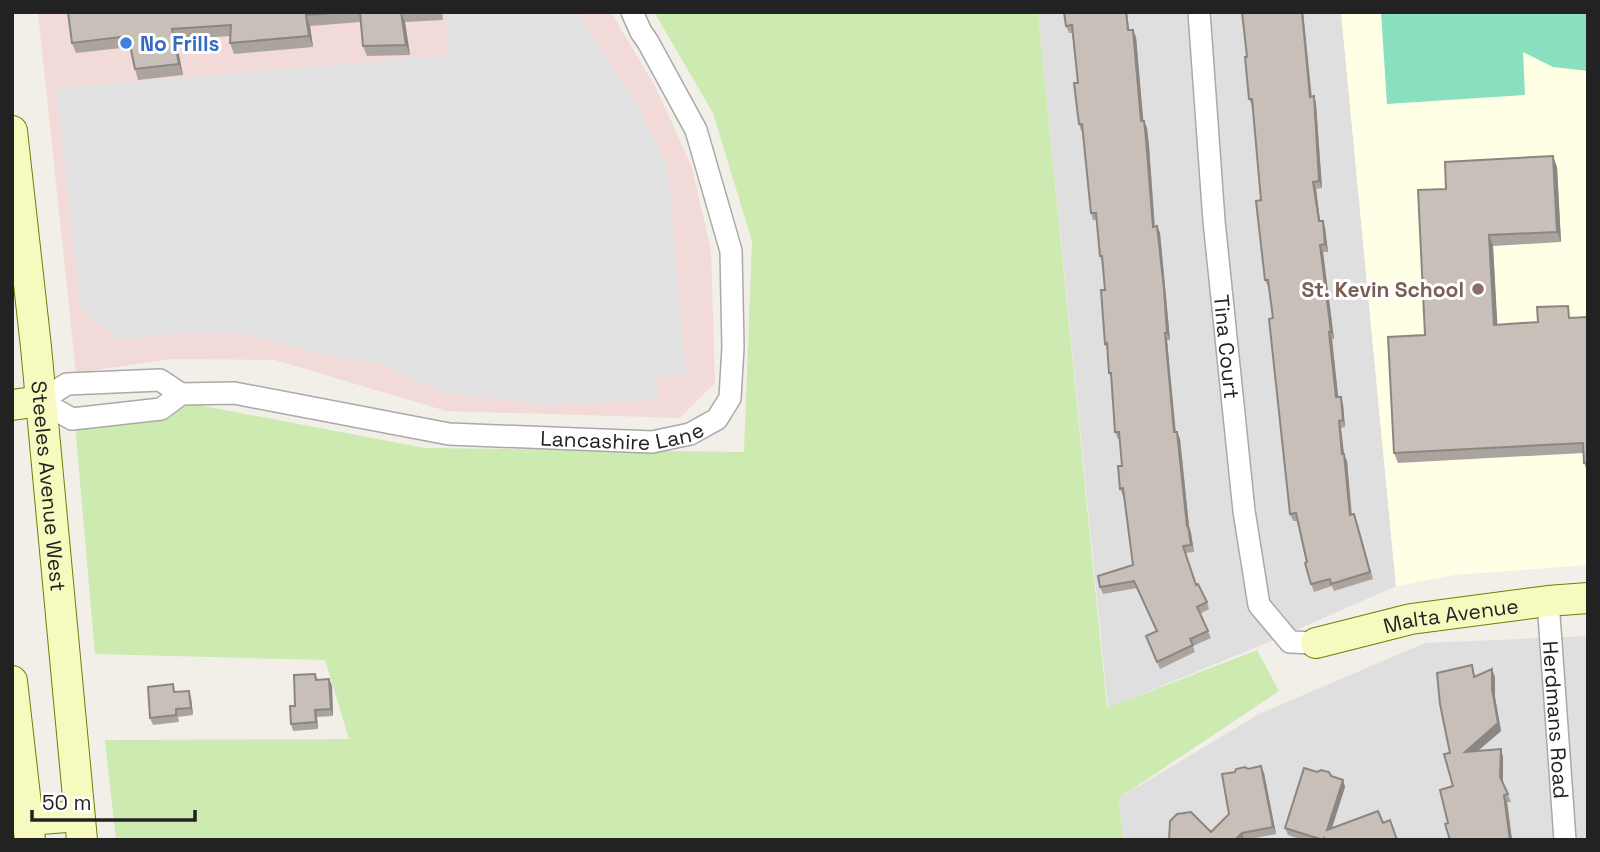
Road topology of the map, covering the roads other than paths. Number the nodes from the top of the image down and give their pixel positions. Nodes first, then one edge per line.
1 (632, 12) edge
2 (1199, 12) edge
3 (12, 131) edge
4 (181, 394) junction
5 (26, 403) edge
6 (1588, 598) edge
7 (1548, 601) junction
8 (1316, 643) joint
9 (12, 681) edge
10 (81, 828) edge
11 (29, 830) edge
12 (1565, 840) edge

1 - 4 street, Lancashire Lane
2 - 8 street, Tina Court
3 - 5 main road, Steeles Avenue West
4 - 5 street, Lancashire Lane
4 - 5 street, Lancashire Lane
5 - 10 main road, Steeles Avenue West
6 - 7 main road, Malta Avenue
7 - 8 main road, Malta Avenue
7 - 12 street, Herdmans Road
9 - 11 main road
10 - 11 main road

